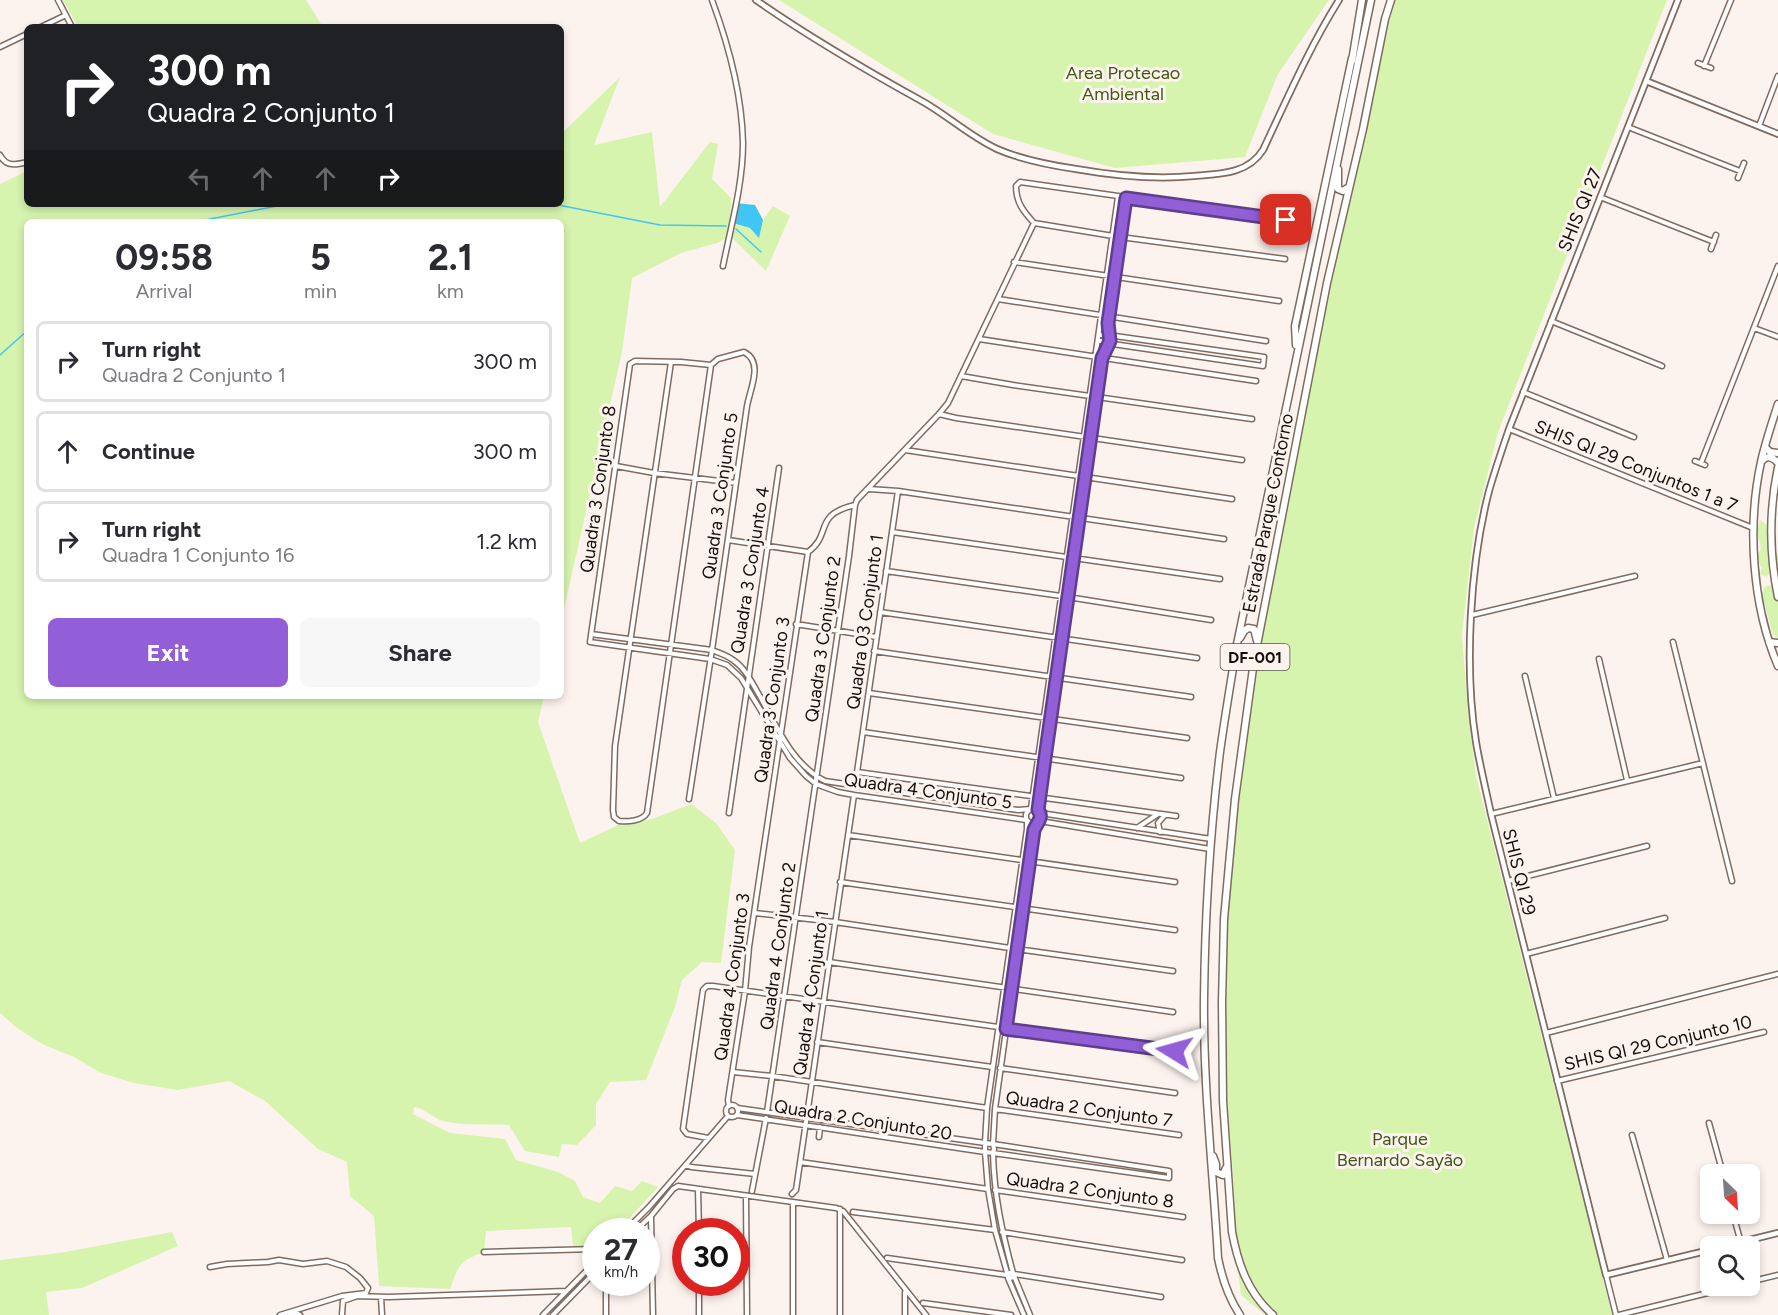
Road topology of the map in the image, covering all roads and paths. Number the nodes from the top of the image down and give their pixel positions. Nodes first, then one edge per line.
1 (58, 0) edge
2 (712, 0) edge
3 (756, 0) edge
4 (1339, 0) edge
5 (1371, 0) edge
6 (1391, 0) edge
7 (1678, 0) edge
8 (1731, 0) edge
9 (1360, 2) edge
10 (66, 15) junction
11 (47, 24) edge
12 (70, 24) edge
13 (24, 35) edge
14 (0, 47) edge
15 (1352, 58) junction
16 (1698, 63) dead end
17 (1704, 66) junction
18 (1711, 68) dead end
19 (1778, 76) edge
20 (1646, 81) junction
21 (1351, 92) junction
22 (1759, 126) junction
23 (1628, 127) junction
24 (1778, 134) edge
25 (0, 155) edge
26 (24, 163) edge
27 (1744, 163) dead end
28 (1337, 165) junction
29 (1740, 171) junction
30 (1738, 178) dead end
31 (1349, 188) junction
32 (1118, 197) junction
33 (1600, 197) junction
34 (1126, 198) junction
35 (1286, 220) dead end
36 (1034, 223) junction
37 (1716, 235) dead end
38 (1113, 236) junction
39 (1120, 237) junction
40 (1713, 242) junction
41 (1711, 249) dead end
42 (1286, 260) dead end
43 (1014, 262) junction
44 (723, 266) dead end
45 (1778, 266) edge
46 (1107, 276) junction
47 (1115, 277) junction
48 (998, 299) junction
49 (1279, 302) dead end
50 (1101, 315) junction
51 (1109, 316) junction
52 (1551, 321) junction
53 (1753, 328) junction
54 (1110, 335) junction
55 (1778, 337) edge
56 (1098, 338) junction
57 (979, 339) junction
58 (1266, 341) dead end
59 (1109, 343) junction
60 (1296, 354) junction
61 (1095, 357) junction
62 (1102, 358) junction
63 (671, 362) junction
64 (711, 365) junction
65 (1662, 366) dead end
66 (962, 376) junction
67 (1256, 381) dead end
68 (1523, 392) junction
69 (1090, 397) junction
70 (1097, 397) junction
71 (1778, 404) edge
72 (939, 414) junction
73 (1252, 419) dead end
74 (1509, 429) junction
75 (1084, 436) junction
76 (1091, 437) junction
77 (1634, 437) dead end
78 (1765, 447) junction
79 (904, 450) junction
80 (1778, 453) edge
81 (1242, 460) dead end
82 (1761, 462) junction
83 (1700, 463) dead end
84 (1778, 465) edge
85 (616, 466) junction
86 (779, 468) dead end
87 (654, 473) junction
88 (1078, 477) junction
89 (1086, 477) junction
90 (696, 479) junction
91 (736, 483) junction
92 (868, 489) junction
93 (898, 491) junction
94 (1232, 499) dead end
95 (855, 505) junction
96 (1073, 517) junction
97 (1079, 517) junction
98 (1754, 528) junction
99 (892, 532) junction
100 (1224, 539) dead end
101 (727, 540) junction
102 (767, 546) junction
103 (808, 552) junction
104 (1066, 556) junction
105 (1074, 557) junction
106 (886, 571) junction
107 (1635, 576) dead end
108 (1220, 579) dead end
109 (1061, 597) junction
110 (1068, 597) junction
111 (1778, 597) edge
112 (880, 612) junction
113 (1472, 615) junction
114 (1211, 620) dead end
115 (796, 624) junction
116 (837, 631) junction
117 (591, 634) junction
118 (876, 637) junction
119 (1055, 637) junction
120 (632, 638) junction
121 (1062, 638) junction
122 (590, 642) joint
123 (1673, 642) dead end
124 (1769, 642) junction
125 (672, 644) junction
126 (1237, 644) junction
127 (1257, 644) junction
128 (1778, 644) edge
129 (630, 648) junction
130 (712, 650) junction
131 (874, 651) junction
132 (1775, 651) edge
133 (671, 653) junction
134 (1197, 658) dead end
135 (710, 659) junction
136 (1599, 659) dead end
137 (1778, 666) edge
138 (748, 675) junction
139 (1525, 676) dead end
140 (1050, 677) junction
141 (1056, 678) junction
142 (747, 687) junction
143 (870, 693) junction
144 (1191, 698) dead end
145 (1043, 717) junction
146 (1050, 718) junction
147 (781, 732) junction
148 (863, 732) junction
149 (1186, 738) dead end
150 (780, 742) junction
151 (1038, 757) junction
152 (1045, 758) junction
153 (1703, 763) junction
154 (857, 772) junction
155 (817, 777) junction
156 (1181, 778) dead end
157 (1627, 780) junction
158 (816, 784) junction
159 (853, 786) junction
160 (861, 787) junction
161 (855, 795) junction
162 (1032, 797) junction
163 (1040, 798) junction
164 (689, 799) dead end
165 (1554, 799) junction
166 (1030, 809) junction
167 (1038, 810) junction
168 (729, 813) dead end
169 (1158, 814) junction
170 (1491, 814) junction
171 (1165, 815) junction
172 (1176, 816) dead end
173 (1026, 820) junction
174 (1038, 823) junction
175 (1137, 828) junction
176 (1162, 832) junction
177 (1178, 834) junction
178 (848, 835) junction
179 (1211, 838) junction
180 (1163, 841) junction
181 (1176, 843) junction
182 (1647, 846) dead end
183 (1210, 849) junction
184 (764, 852) joint
185 (1022, 860) junction
186 (1030, 861) junction
187 (1732, 881) dead end
188 (840, 882) junction
189 (1175, 882) dead end
190 (1508, 882) junction
191 (1016, 908) junction
192 (1023, 909) junction
193 (755, 913) junction
194 (796, 917) junction
195 (1665, 918) dead end
196 (835, 922) junction
197 (1175, 930) dead end
198 (1010, 948) junction
199 (1017, 949) junction
200 (1526, 954) junction
201 (829, 962) junction
202 (1173, 971) dead end
203 (1778, 974) edge
204 (1004, 988) junction
205 (1011, 989) junction
206 (745, 991) junction
207 (784, 997) junction
208 (824, 1003) junction
209 (1173, 1011) dead end
210 (998, 1028) junction
211 (1006, 1029) junction
212 (1764, 1032) dead end
213 (1546, 1033) junction
214 (817, 1042) junction
215 (1174, 1051) dead end
216 (992, 1067) junction
217 (1000, 1068) junction
218 (733, 1072) junction
219 (772, 1076) junction
220 (1557, 1081) junction
221 (812, 1082) junction
222 (1175, 1093) dead end
223 (729, 1106) junction
224 (737, 1108) junction
225 (987, 1108) junction
226 (995, 1109) junction
227 (767, 1112) junction
228 (736, 1115) junction
229 (728, 1116) junction
230 (766, 1118) junction
231 (806, 1118) junction
232 (1709, 1123) dead end
233 (806, 1124) junction
234 (820, 1127) junction
235 (1179, 1135) dead end
236 (1632, 1135) dead end
237 (819, 1137) dead end
238 (708, 1138) junction
239 (985, 1143) junction
240 (993, 1144) junction
241 (1211, 1150) junction
242 (985, 1152) junction
243 (993, 1153) junction
244 (1226, 1160) junction
245 (800, 1162) junction
246 (1720, 1164) edge
247 (686, 1165) junction
248 (755, 1174) junction
249 (988, 1189) junction
250 (698, 1190) junction
251 (994, 1190) junction
252 (752, 1191) dead end
253 (792, 1194) dead end
254 (746, 1196) junction
255 (1228, 1196) junction
256 (793, 1203) junction
257 (840, 1209) junction
258 (853, 1212) dead end
259 (651, 1216) joint
260 (1183, 1217) dead end
261 (638, 1218) edge
262 (699, 1218) edge
263 (1216, 1224) junction
264 (995, 1230) junction
265 (1002, 1232) junction
266 (1778, 1233) edge
267 (1760, 1238) edge
268 (582, 1250) edge
269 (484, 1252) dead end
270 (1700, 1252) edge
271 (887, 1258) dead end
272 (1182, 1260) dead end
273 (1667, 1260) junction
274 (210, 1267) dead end
275 (582, 1275) edge
276 (1011, 1275) junction
277 (1606, 1275) junction
278 (1778, 1275) edge
279 (1760, 1279) edge
280 (582, 1285) edge
281 (566, 1291) junction
282 (905, 1291) junction
283 (1700, 1295) edge
284 (606, 1296) edge
285 (699, 1296) edge
286 (381, 1297) junction
287 (1161, 1297) dead end
288 (923, 1303) dead end
289 (559, 1309) junction
290 (280, 1315) edge
291 (287, 1315) edge
292 (300, 1315) edge
293 (342, 1315) edge
294 (382, 1315) edge
295 (543, 1315) edge
296 (553, 1315) edge
297 (559, 1315) edge
298 (606, 1315) edge
299 (653, 1315) edge
300 (699, 1315) edge
301 (747, 1315) edge
302 (793, 1315) edge
303 (840, 1315) edge
304 (905, 1315) edge
305 (926, 1315) edge
306 (1011, 1315) edge
307 (1024, 1315) edge
308 (1030, 1315) edge
309 (1240, 1315) edge
310 (1273, 1315) edge
311 (1618, 1315) edge

1 - 10 street
2 - 44 street
3 - 4 street
5 - 21 main road, Estrada Parque Contorno / DF-001
6 - 31 main road, Estrada Parque Contorno / DF-001
7 - 20 street, SHIS QI 27
8 - 17 street
9 - 15 main road
10 - 11 street
10 - 12 street
13 - 14 street
15 - 21 main road
15 - 60 main road
16 - 17 street
17 - 18 street
19 - 22 street
20 - 22 street
20 - 23 street, SHIS QI 27
21 - 28 main road, Estrada Parque Contorno / DF-001
22 - 24 street
23 - 29 street
23 - 33 street, SHIS QI 27
25 - 26 street
27 - 29 street
28 - 31 main road
28 - 60 main road, Estrada Parque Contorno / DF-001
29 - 30 street
31 - 127 main road, Estrada Parque Contorno / DF-001
32 - 34 street
32 - 36 street
32 - 38 street
33 - 40 street
33 - 52 street, SHIS QI 27
34 - 35 street
34 - 39 street
36 - 38 street
36 - 43 street
37 - 40 street
38 - 39 street
38 - 46 street
39 - 42 street
39 - 47 street
40 - 41 street
43 - 46 street
43 - 48 street
45 - 53 street
46 - 47 street
46 - 50 street
47 - 49 street
47 - 51 street
48 - 50 street
48 - 57 street
50 - 51 street
50 - 56 street
51 - 54 street
51 - 58 street
52 - 65 street
52 - 68 street, SHIS QI 27
53 - 55 street
53 - 83 street
54 - 56 street
54 - 59 street
54 - 59 street
56 - 59 street
56 - 61 street
57 - 61 street
57 - 66 street
59 - 62 street
60 - 126 main road, Estrada Parque Contorno / DF-001
61 - 62 street
61 - 69 street
62 - 67 street
62 - 70 street
63 - 64 street
63 - 85 street, Quadra 3 Conjunto 8
63 - 87 street
64 - 90 street
64 - 91 street, Quadra 3 Conjunto 5
66 - 69 street
66 - 72 street
68 - 74 street, SHIS QI 27
68 - 77 street
69 - 70 street
69 - 75 street
70 - 73 street
70 - 76 street
71 - 78 main road
72 - 75 street
72 - 79 street
74 - 98 street, SHIS QI 29 Conjuntos 1 a 7
74 - 113 street, SHIS QI 29
75 - 76 street
75 - 88 street
76 - 81 street
76 - 89 street
78 - 80 main road
78 - 82 main road
79 - 88 street
79 - 92 street
82 - 84 main road
82 - 98 main road
84 - 111 main road
85 - 87 street
85 - 117 street, Quadra 3 Conjunto 8
86 - 102 street, Quadra 3 Conjunto 4
87 - 90 street
87 - 120 street
88 - 89 street
88 - 96 street
89 - 94 street
89 - 97 street
90 - 91 street
90 - 125 street
91 - 101 street, Quadra 3 Conjunto 5
92 - 93 street
92 - 95 street
93 - 96 street
93 - 99 street, Quadra 03 Conjunto 1
95 - 103 street
95 - 116 street, Quadra 3 Conjunto 2
96 - 97 street
96 - 104 street
97 - 100 street
97 - 105 street
98 - 124 main road
99 - 104 street
99 - 106 street, Quadra 03 Conjunto 1
101 - 102 street
101 - 130 street, Quadra 3 Conjunto 5
102 - 103 street
102 - 138 street, Quadra 3 Conjunto 4
103 - 115 street, Quadra 3 Conjunto 3
104 - 105 street
104 - 109 street
105 - 108 street
105 - 110 street
106 - 109 street
106 - 112 street, Quadra 03 Conjunto 1
107 - 113 street
109 - 110 street
109 - 119 street
110 - 114 street
110 - 121 street
112 - 118 street, Quadra 03 Conjunto 1
112 - 119 street
113 - 170 street, SHIS QI 29
115 - 116 street
115 - 147 street, Quadra 3 Conjunto 3
116 - 118 street
116 - 155 street, Quadra 3 Conjunto 2
117 - 120 street
117 - 122 street, Quadra 3 Conjunto 8
118 - 131 street, Quadra 03 Conjunto 1
119 - 121 street
119 - 140 street
120 - 125 street
120 - 129 street
121 - 134 street
121 - 141 street
122 - 129 street, Quadra 4 Conjunto 5
123 - 153 street
124 - 128 main road
124 - 132 main road
125 - 130 street
125 - 133 street
126 - 127 main road
126 - 179 main road, Estrada Parque Contorno / DF-001
127 - 244 main road, Estrada Parque Contorno / DF-001
129 - 133 street, Quadra 4 Conjunto 5
129 - 133 street
130 - 135 street, Quadra 3 Conjunto 5
130 - 138 street
131 - 140 street
131 - 143 street, Quadra 03 Conjunto 1
132 - 137 main road
133 - 135 street, Quadra 4 Conjunto 5
135 - 142 street, Quadra 4 Conjunto 5
135 - 164 street
136 - 157 street
138 - 142 street, Quadra 3 Conjunto 4
138 - 147 street
139 - 165 street
140 - 141 street
140 - 145 street
141 - 144 street
141 - 146 street
142 - 150 street, Quadra 4 Conjunto 5
142 - 168 street, Quadra 3 Conjunto 4
143 - 145 street
143 - 148 street, Quadra 03 Conjunto 1
145 - 146 street
145 - 151 street
146 - 149 street
146 - 152 street
147 - 150 street, Quadra 3 Conjunto 3
147 - 155 street
148 - 151 street
148 - 154 street, Quadra 03 Conjunto 1
150 - 158 street, Quadra 4 Conjunto 5
150 - 184 street, Quadra 3 Conjunto 3
151 - 152 street
151 - 162 street
152 - 156 street
152 - 163 street
153 - 157 street
153 - 187 street
154 - 159 street, Quadra 03 Conjunto 1
154 - 162 street
155 - 158 street, Quadra 3 Conjunto 2
155 - 159 street
157 - 165 street
158 - 161 street, Quadra 4 Conjunto 5
158 - 194 street, Quadra 4 Conjunto 2
159 - 160 street
159 - 161 street, Quadra 03 Conjunto 1
160 - 161 street
160 - 166 street
161 - 173 street, Quadra 4 Conjunto 5
161 - 178 street, Quadra 4 Conjunto 1
162 - 163 street
162 - 166 street
163 - 167 street
163 - 169 street
165 - 170 street
166 - 167 street
166 - 173 street
167 - 174 street
167 - 175 street
169 - 171 street
169 - 175 street
170 - 190 street, SHIS QI 29
171 - 172 street
171 - 176 street
173 - 174 street
173 - 185 street
174 - 180 street
174 - 186 street
175 - 176 street
176 - 177 street
176 - 180 street
177 - 179 street
177 - 181 street
178 - 185 street
178 - 188 street, Quadra 4 Conjunto 1
179 - 183 main road, Estrada Parque Contorno / DF-001
180 - 181 street
181 - 183 street
182 - 190 street
183 - 241 main road, Estrada Parque Contorno / DF-001
184 - 193 street, Quadra 4 Conjunto 3
185 - 186 street
185 - 191 street
186 - 189 street
186 - 192 street
188 - 191 street
188 - 196 street, Quadra 4 Conjunto 1
190 - 200 street, SHIS QI 29
191 - 192 street
191 - 198 street
192 - 197 street
192 - 199 street
193 - 194 street
193 - 206 street, Quadra 4 Conjunto 3
194 - 196 street
194 - 207 street, Quadra 4 Conjunto 2
195 - 200 street
196 - 198 street
196 - 201 street, Quadra 4 Conjunto 1
198 - 204 street
199 - 202 street
199 - 205 street
200 - 213 street, SHIS QI 29
201 - 204 street
201 - 208 street, Quadra 4 Conjunto 1
203 - 213 street
204 - 205 street
204 - 210 street
205 - 209 street
205 - 211 street
206 - 207 street
206 - 218 street, Quadra 4 Conjunto 3
206 - 238 street
207 - 208 street
207 - 219 street, Quadra 4 Conjunto 2
208 - 210 street
208 - 214 street, Quadra 4 Conjunto 1
210 - 216 street
211 - 215 street
211 - 217 street
212 - 220 street, SHIS QI 29 Conjunto 10
213 - 220 street, SHIS QI 29
214 - 216 street
214 - 221 street, Quadra 4 Conjunto 1
216 - 225 street
217 - 222 street
217 - 226 street
218 - 219 street
218 - 223 street, Quadra 4 Conjunto 3
219 - 221 street
219 - 227 street, Quadra 4 Conjunto 2
220 - 277 street, SHIS QI 29
221 - 225 street
221 - 231 street, Quadra 4 Conjunto 1
223 - 224 street
223 - 229 street
224 - 227 street
224 - 228 street
225 - 239 street
226 - 235 street, Quadra 2 Conjunto 7
226 - 240 street
227 - 231 street
228 - 229 street
228 - 230 street, Quadra 2 Conjunto 20
229 - 238 street
230 - 233 street, Quadra 2 Conjunto 20
230 - 248 street
231 - 233 street, Quadra 4 Conjunto 1
231 - 239 street
232 - 246 street
233 - 234 street, Quadra 2 Conjunto 20
233 - 245 street, Quadra 4 Conjunto 1
234 - 237 street
234 - 242 street, Quadra 2 Conjunto 20
236 - 273 street
238 - 247 street
239 - 240 street
239 - 242 street
240 - 243 street
240 - 243 street
241 - 244 main road
241 - 263 main road, Estrada Parque Contorno / DF-001
242 - 243 street, Quadra 2 Conjunto 20
242 - 249 street
243 - 251 street
244 - 255 main road, Estrada Parque Contorno / DF-001
245 - 249 street
245 - 253 street, Quadra 4 Conjunto 1
247 - 248 street
247 - 261 street
248 - 252 street
249 - 264 street
250 - 254 street
250 - 259 street
250 - 262 street
251 - 260 street, Quadra 2 Conjunto 8
251 - 265 street
254 - 256 street
254 - 301 street
255 - 263 main road
255 - 310 main road, Estrada Parque Contorno / DF-001
256 - 257 street
256 - 302 street
257 - 282 street
257 - 303 street
258 - 264 street
259 - 299 street
263 - 309 main road, Estrada Parque Contorno / DF-001
264 - 276 street
265 - 272 street
265 - 276 street
266 - 267 street
268 - 269 street
270 - 273 street
271 - 276 street
273 - 277 street
274 - 290 street
275 - 281 street
276 - 287 street
276 - 307 street
276 - 308 street
277 - 311 street, SHIS QI 29
278 - 279 street
280 - 289 street
281 - 286 street
281 - 295 street
282 - 304 street
282 - 305 street
283 - 311 street
284 - 298 street
285 - 300 street
286 - 293 street
286 - 294 street
288 - 306 street
289 - 296 street
289 - 297 street
291 - 292 street

